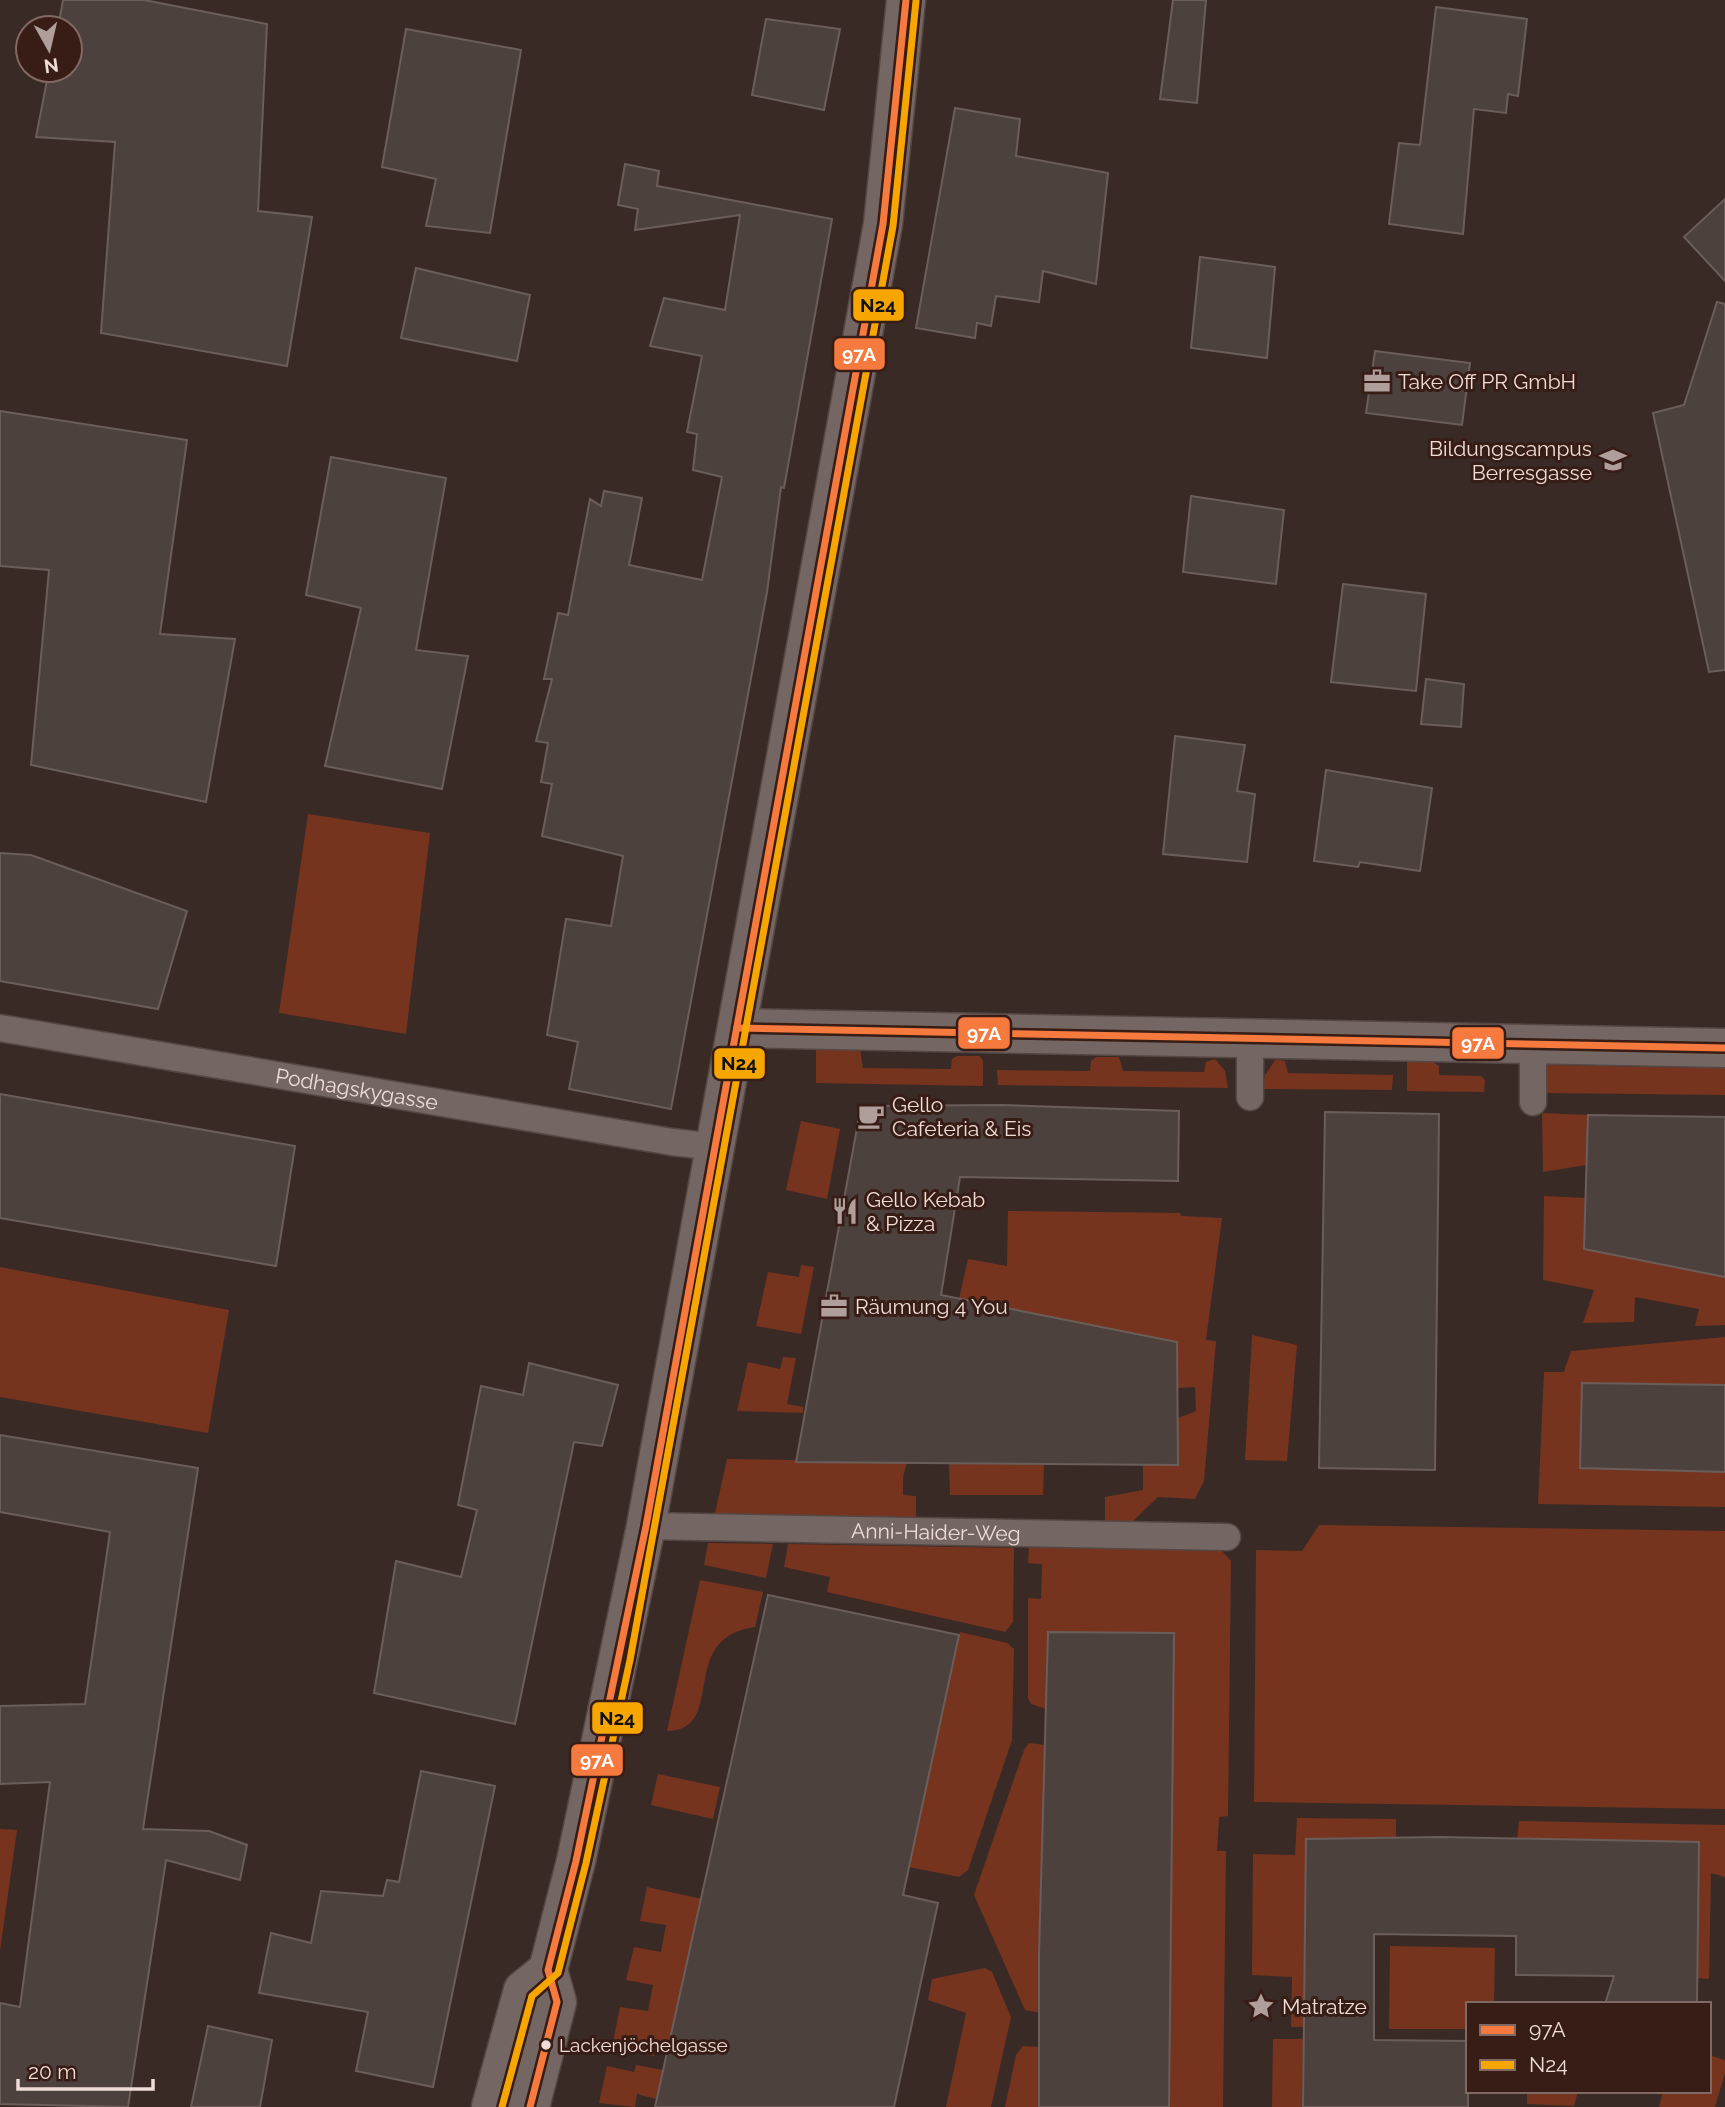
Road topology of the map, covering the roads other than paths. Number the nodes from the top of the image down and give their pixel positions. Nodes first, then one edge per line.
1 (906, 0) edge
2 (0, 1028) edge
3 (737, 1028) junction
4 (1250, 1039) junction
5 (1533, 1045) junction
6 (1725, 1048) edge
7 (1250, 1097) dead end
8 (1533, 1102) dead end
9 (716, 1147) junction
10 (646, 1525) junction
11 (1227, 1537) dead end
12 (548, 1970) junction
13 (491, 2107) edge
14 (530, 2107) edge

1 - 3 street
2 - 9 lane, Podhagskygasse
3 - 4 street
3 - 9 street
4 - 5 street
4 - 7 lane
5 - 6 street
5 - 8 lane
9 - 10 street
10 - 11 lane, Anni-Haider-Weg
10 - 12 street
12 - 13 street
12 - 14 street

